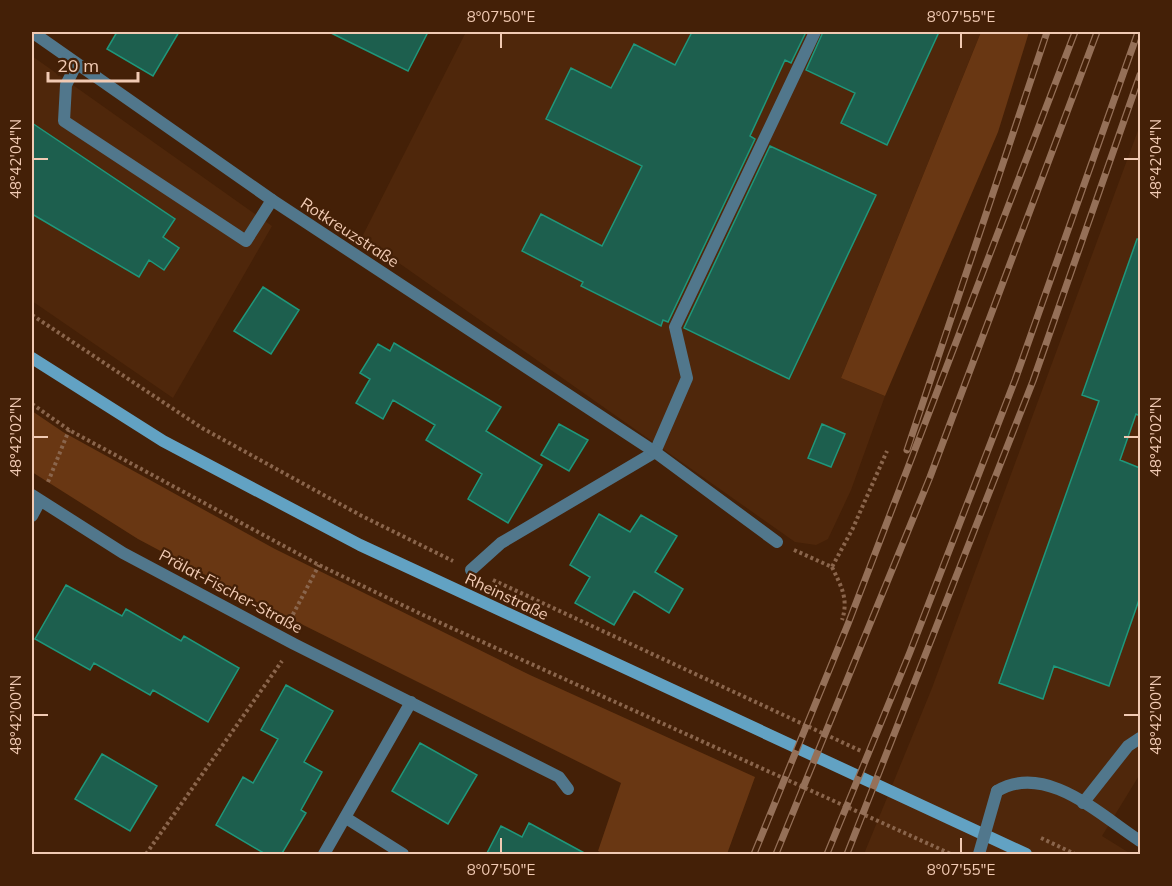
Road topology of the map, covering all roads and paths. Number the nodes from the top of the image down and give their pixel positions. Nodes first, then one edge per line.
1 (32, 32) edge
2 (815, 32) edge
3 (76, 64) junction
4 (272, 200) junction
5 (32, 315) edge
6 (32, 358) edge
7 (32, 404) edge
8 (69, 430) junction
9 (887, 451) dead end
10 (655, 452) junction
11 (36, 498) edge
12 (32, 516) edge
13 (777, 542) joint
14 (319, 565) junction
15 (832, 567) junction
16 (471, 570) joint
17 (842, 620) dead end
18 (282, 636) junction
19 (294, 644) junction
20 (411, 702) junction
21 (1140, 738) edge
22 (568, 789) dead end
23 (1083, 803) junction
24 (346, 818) junction
25 (1140, 841) edge
26 (146, 855) edge
27 (324, 855) edge
28 (403, 855) edge
29 (951, 855) edge
30 (979, 855) edge
31 (1026, 855) edge

1 - 3 street, Rotkreuzstraße
2 - 10 street
3 - 4 street, Rotkreuzstraße
3 - 4 street
4 - 10 street, Rotkreuzstraße
5 - 16 path
6 - 31 street, Rheinstraße
7 - 8 path
8 - 11 path
8 - 14 path
9 - 15 path
10 - 13 street, Rotkreuzstraße
10 - 16 street
11 - 12 street
11 - 18 street, Prälat-Fischer-Straße
13 - 15 path
14 - 18 path
14 - 29 path
15 - 17 path
18 - 19 street, Prälat-Fischer-Straße
19 - 20 street, Prälat-Fischer-Straße
19 - 26 path
20 - 22 street, Prälat-Fischer-Straße
20 - 24 street
21 - 23 street
23 - 25 street
23 - 30 street, bridge
24 - 27 street
24 - 28 street

